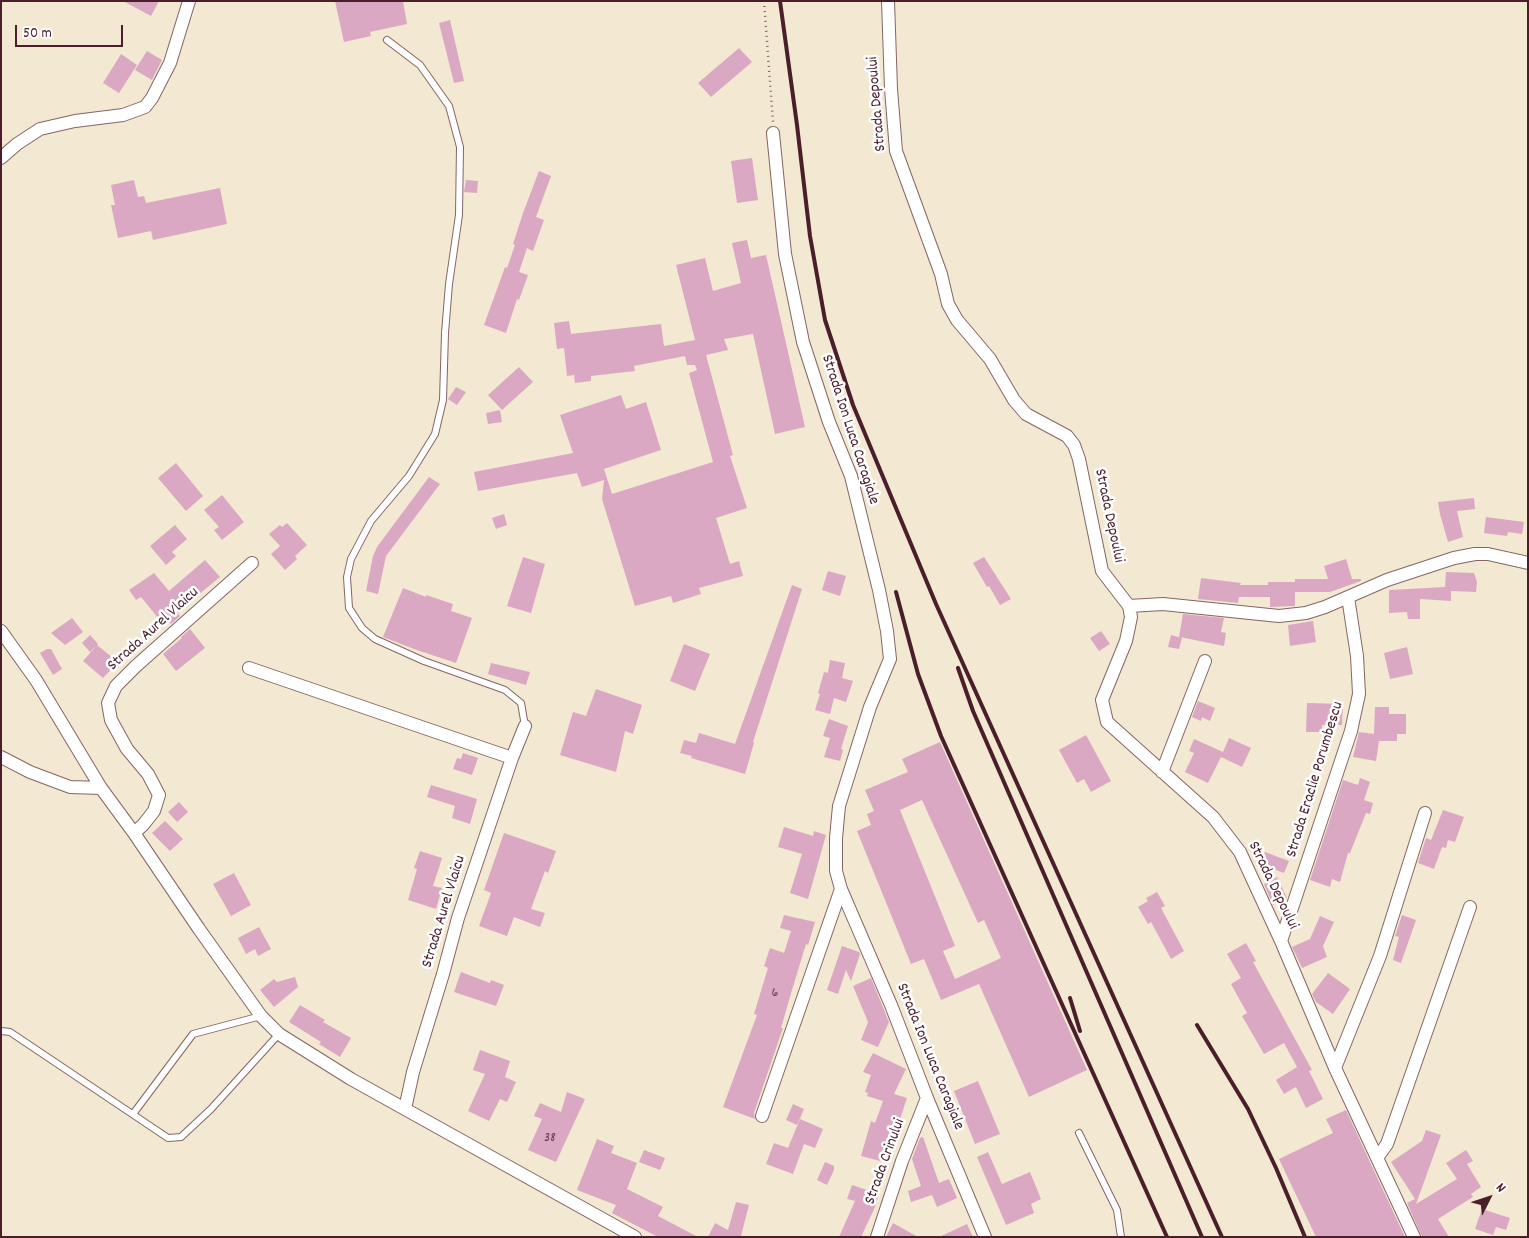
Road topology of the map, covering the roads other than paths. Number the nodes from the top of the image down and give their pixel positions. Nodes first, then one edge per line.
1 (190, 1) edge
2 (888, 1) edge
3 (387, 40) dead end
4 (774, 133) road end
5 (1, 158) edge
6 (252, 563) dead end
7 (1528, 563) edge
8 (1348, 596) junction
9 (1129, 606) junction
10 (1, 631) edge
11 (1205, 661) dead end
12 (249, 668) dead end
13 (525, 726) joint
14 (1, 757) edge
15 (512, 758) junction
16 (1162, 772) junction
17 (100, 788) junction
18 (1425, 813) dead end
19 (134, 833) junction
20 (841, 889) junction
21 (1470, 907) dead end
22 (1281, 941) junction
23 (261, 1016) junction
24 (1, 1031) edge
25 (279, 1034) junction
26 (1335, 1068) junction
27 (927, 1098) junction
28 (405, 1109) junction
29 (133, 1114) junction
30 (762, 1116) dead end
31 (1080, 1132) dead end
32 (1377, 1158) junction
33 (635, 1237) edge
34 (877, 1237) edge
35 (985, 1237) edge
36 (1121, 1237) edge
37 (1414, 1237) edge

1 - 5 street
2 - 9 street, Strada Depoului
3 - 13 lane
4 - 20 street, Strada Ion Luca Caragiale
6 - 19 street, Strada Aurel Vlaicu
7 - 8 street
8 - 9 street
8 - 22 street, Strada Eraclie Porumbescu
9 - 16 street, Strada Depoului
10 - 17 street
11 - 16 street
12 - 15 street
13 - 15 street, Strada Aurel Vlaicu
14 - 17 street
15 - 28 street, Strada Aurel Vlaicu
16 - 22 street, Strada Depoului
17 - 19 street
18 - 26 street
19 - 23 street
20 - 27 street, Strada Ion Luca Caragiale
20 - 30 street
21 - 32 street
22 - 26 street, Strada Depoului
23 - 25 street
23 - 29 lane
24 - 29 lane
25 - 28 street
25 - 29 lane
26 - 32 street, Strada Depoului
27 - 34 street, Strada Crinului
27 - 35 street, Strada Ion Luca Caragiale
28 - 33 street
31 - 36 lane
32 - 37 street, Strada Depoului

